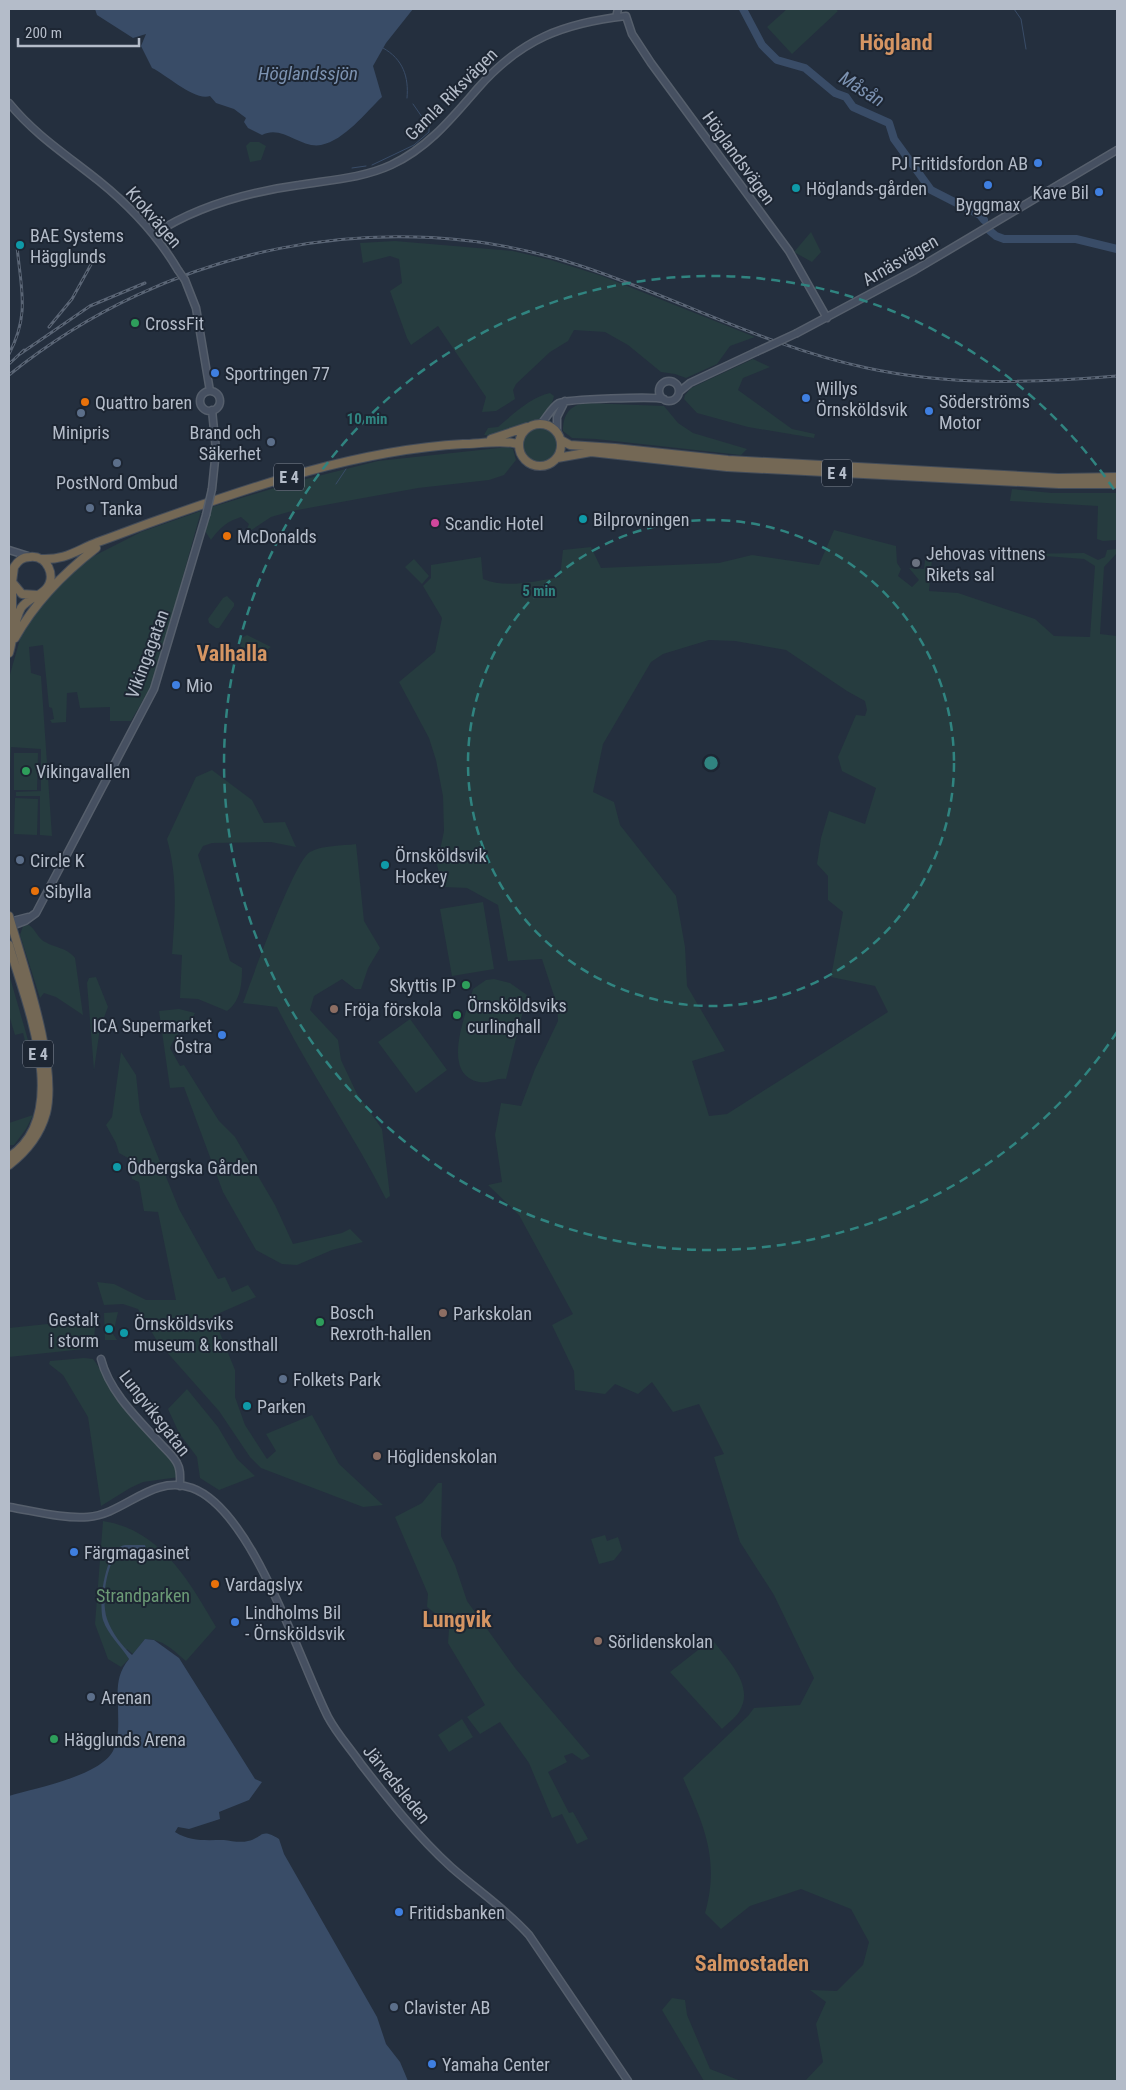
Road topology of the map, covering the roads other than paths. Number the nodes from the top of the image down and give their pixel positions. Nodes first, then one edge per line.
1 (618, 9) edge
2 (626, 16) joint
3 (616, 17) junction
4 (9, 103) edge
5 (1117, 150) edge
6 (154, 234) junction
7 (827, 318) junction
8 (674, 383) junction
9 (690, 384) junction
10 (660, 386) junction
11 (210, 391) junction
12 (679, 392) junction
13 (649, 396) junction
14 (664, 399) junction
15 (565, 401) junction
16 (212, 410) junction
17 (541, 424) junction
18 (531, 426) junction
19 (557, 432) junction
20 (561, 440) junction
21 (471, 444) junction
22 (519, 445) junction
23 (557, 458) junction
24 (1117, 477) edge
25 (1117, 484) edge
26 (113, 538) junction
27 (96, 548) junction
28 (9, 550) edge
29 (30, 556) junction
30 (41, 559) junction
31 (11, 577) edge
32 (50, 582) junction
33 (37, 595) junction
34 (9, 628) edge
35 (9, 651) edge
36 (10, 922) edge
37 (9, 944) edge
38 (9, 1157) edge
39 (9, 1165) edge
40 (101, 1359) dead end
41 (180, 1486) junction
42 (9, 1507) edge
43 (628, 2081) edge

1 - 3 street
2 - 3 street, Gamla Riksvägen
2 - 7 street, Höglandsvägen
3 - 6 street, Gamla Riksvägen
4 - 6 street, Krokvägen
5 - 7 street, Arnäsvägen
6 - 11 street, Krokvägen, bridge
7 - 9 street, Arnäsvägen, bridge
8 - 9 street, Arnäsvägen
8 - 10 street
8 - 12 street
9 - 12 street, Arnäsvägen
10 - 13 street
10 - 14 street
11 - 16 street
11 - 16 street
12 - 14 street
13 - 14 street
13 - 15 street
15 - 17 street
15 - 19 street
16 - 36 street, Vikingagatan, bridge
17 - 18 highway
17 - 19 highway
18 - 21 highway, E 4
18 - 22 highway
19 - 20 highway
20 - 23 highway
20 - 24 highway, E 4
21 - 22 highway, E 4
21 - 26 highway, E 4
22 - 23 highway
23 - 25 highway, E 4
26 - 27 highway, E 4
26 - 30 highway, E 4
27 - 32 highway, E 4
27 - 35 highway
28 - 29 street
29 - 30 highway, E 4
29 - 31 highway
30 - 32 highway
31 - 33 highway
31 - 34 highway
32 - 33 highway, E 4
33 - 35 highway, E 4
36 - 39 highway, E 4
37 - 38 highway, E 4
40 - 41 street, Lungviksgatan
41 - 42 street
41 - 43 street, Järvedsleden

